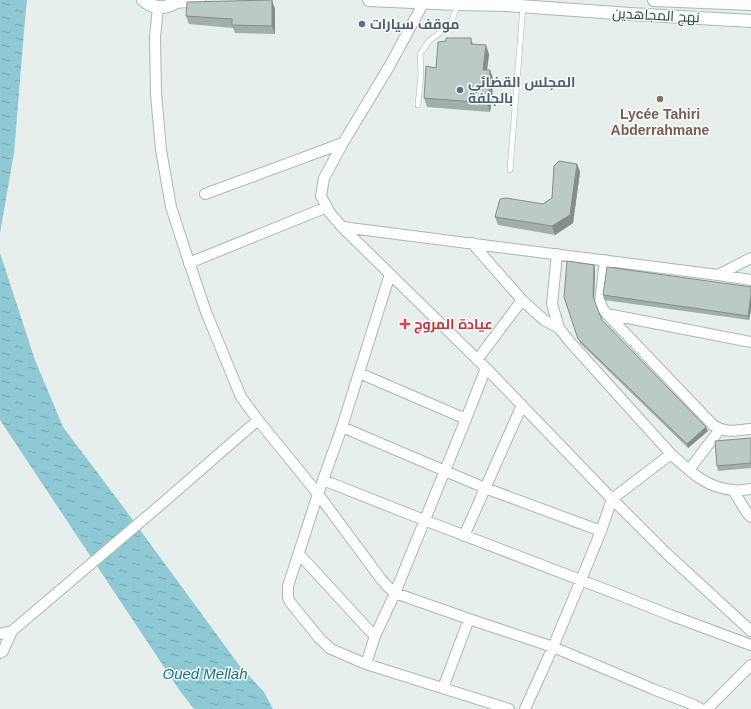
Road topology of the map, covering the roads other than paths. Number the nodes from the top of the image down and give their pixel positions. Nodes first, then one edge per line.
1 (143, 0) edge
2 (199, 0) edge
3 (369, 0) edge
4 (654, 0) edge
5 (177, 1) edge
6 (720, 1) edge
7 (424, 2) junction
8 (458, 4) junction
9 (751, 4) edge
10 (523, 6) junction
11 (158, 7) junction
12 (751, 21) edge
13 (418, 105) dead end
14 (343, 143) junction
15 (510, 170) dead end
16 (205, 194) dead end
17 (327, 207) junction
18 (342, 227) junction
19 (472, 243) junction
20 (557, 254) junction
21 (751, 258) edge
22 (605, 260) junction
23 (189, 263) junction
24 (390, 274) junction
25 (718, 275) junction
26 (751, 280) edge
27 (522, 300) junction
28 (607, 314) junction
29 (559, 328) junction
30 (751, 342) edge
31 (477, 360) junction
32 (486, 368) junction
33 (359, 373) junction
34 (522, 405) junction
35 (466, 419) junction
36 (258, 420) junction
37 (342, 427) junction
38 (720, 429) junction
39 (751, 429) edge
40 (672, 454) junction
41 (445, 470) junction
42 (689, 470) junction
43 (324, 480) junction
44 (485, 488) junction
45 (751, 489) edge
46 (733, 490) junction
47 (318, 494) junction
48 (612, 499) junction
49 (751, 517) edge
50 (424, 520) junction
51 (601, 531) junction
52 (464, 536) junction
53 (299, 554) junction
54 (581, 580) junction
55 (395, 593) junction
56 (469, 619) junction
57 (12, 631) junction
58 (751, 631) edge
59 (0, 634) edge
60 (375, 636) junction
61 (751, 644) edge
62 (553, 647) junction
63 (0, 653) edge
64 (366, 664) junction
65 (751, 665) edge
66 (443, 688) junction
67 (509, 709) edge
68 (526, 709) edge
69 (701, 709) edge
70 (707, 709) edge

1 - 11 main road
2 - 5 main road
3 - 7 main road, نهج المجاهدين
4 - 6 main road, نهج المجاهدين
5 - 11 main road
6 - 9 main road, نهج المجاهدين
7 - 8 main road, نهج المجاهدين
7 - 14 street
8 - 10 main road, نهج المجاهدين
8 - 13 lane
10 - 12 main road, نهج المجاهدين
10 - 15 lane
11 - 23 street
14 - 16 street
14 - 17 street
17 - 18 street
17 - 23 street
18 - 19 street
18 - 24 street
19 - 20 street
19 - 27 street
20 - 22 street
20 - 29 street
21 - 25 street
22 - 25 street
22 - 28 street
23 - 36 street
24 - 31 street
24 - 33 street
25 - 26 street
27 - 29 street
27 - 31 street
28 - 30 street
28 - 38 street
29 - 40 street
31 - 32 street
32 - 34 street
32 - 35 street
33 - 35 street
33 - 37 street
34 - 44 street
34 - 48 street
35 - 41 street
36 - 47 street
36 - 57 street
37 - 41 street
37 - 43 street
38 - 39 street
38 - 42 street
40 - 42 street
40 - 48 street
41 - 44 street
41 - 50 street
42 - 46 street
43 - 47 street
43 - 50 street
44 - 51 street
44 - 52 street
45 - 46 street
46 - 49 street
47 - 53 street
47 - 55 street
48 - 51 street
48 - 58 street
50 - 52 street
50 - 55 street
51 - 54 street
52 - 54 street
53 - 60 street
53 - 64 street
54 - 61 street
54 - 62 street
55 - 56 street
55 - 60 street
56 - 62 street
56 - 66 street
57 - 59 street
57 - 63 street
60 - 64 street
62 - 68 street
62 - 69 street
64 - 66 street
65 - 70 street
66 - 67 street

